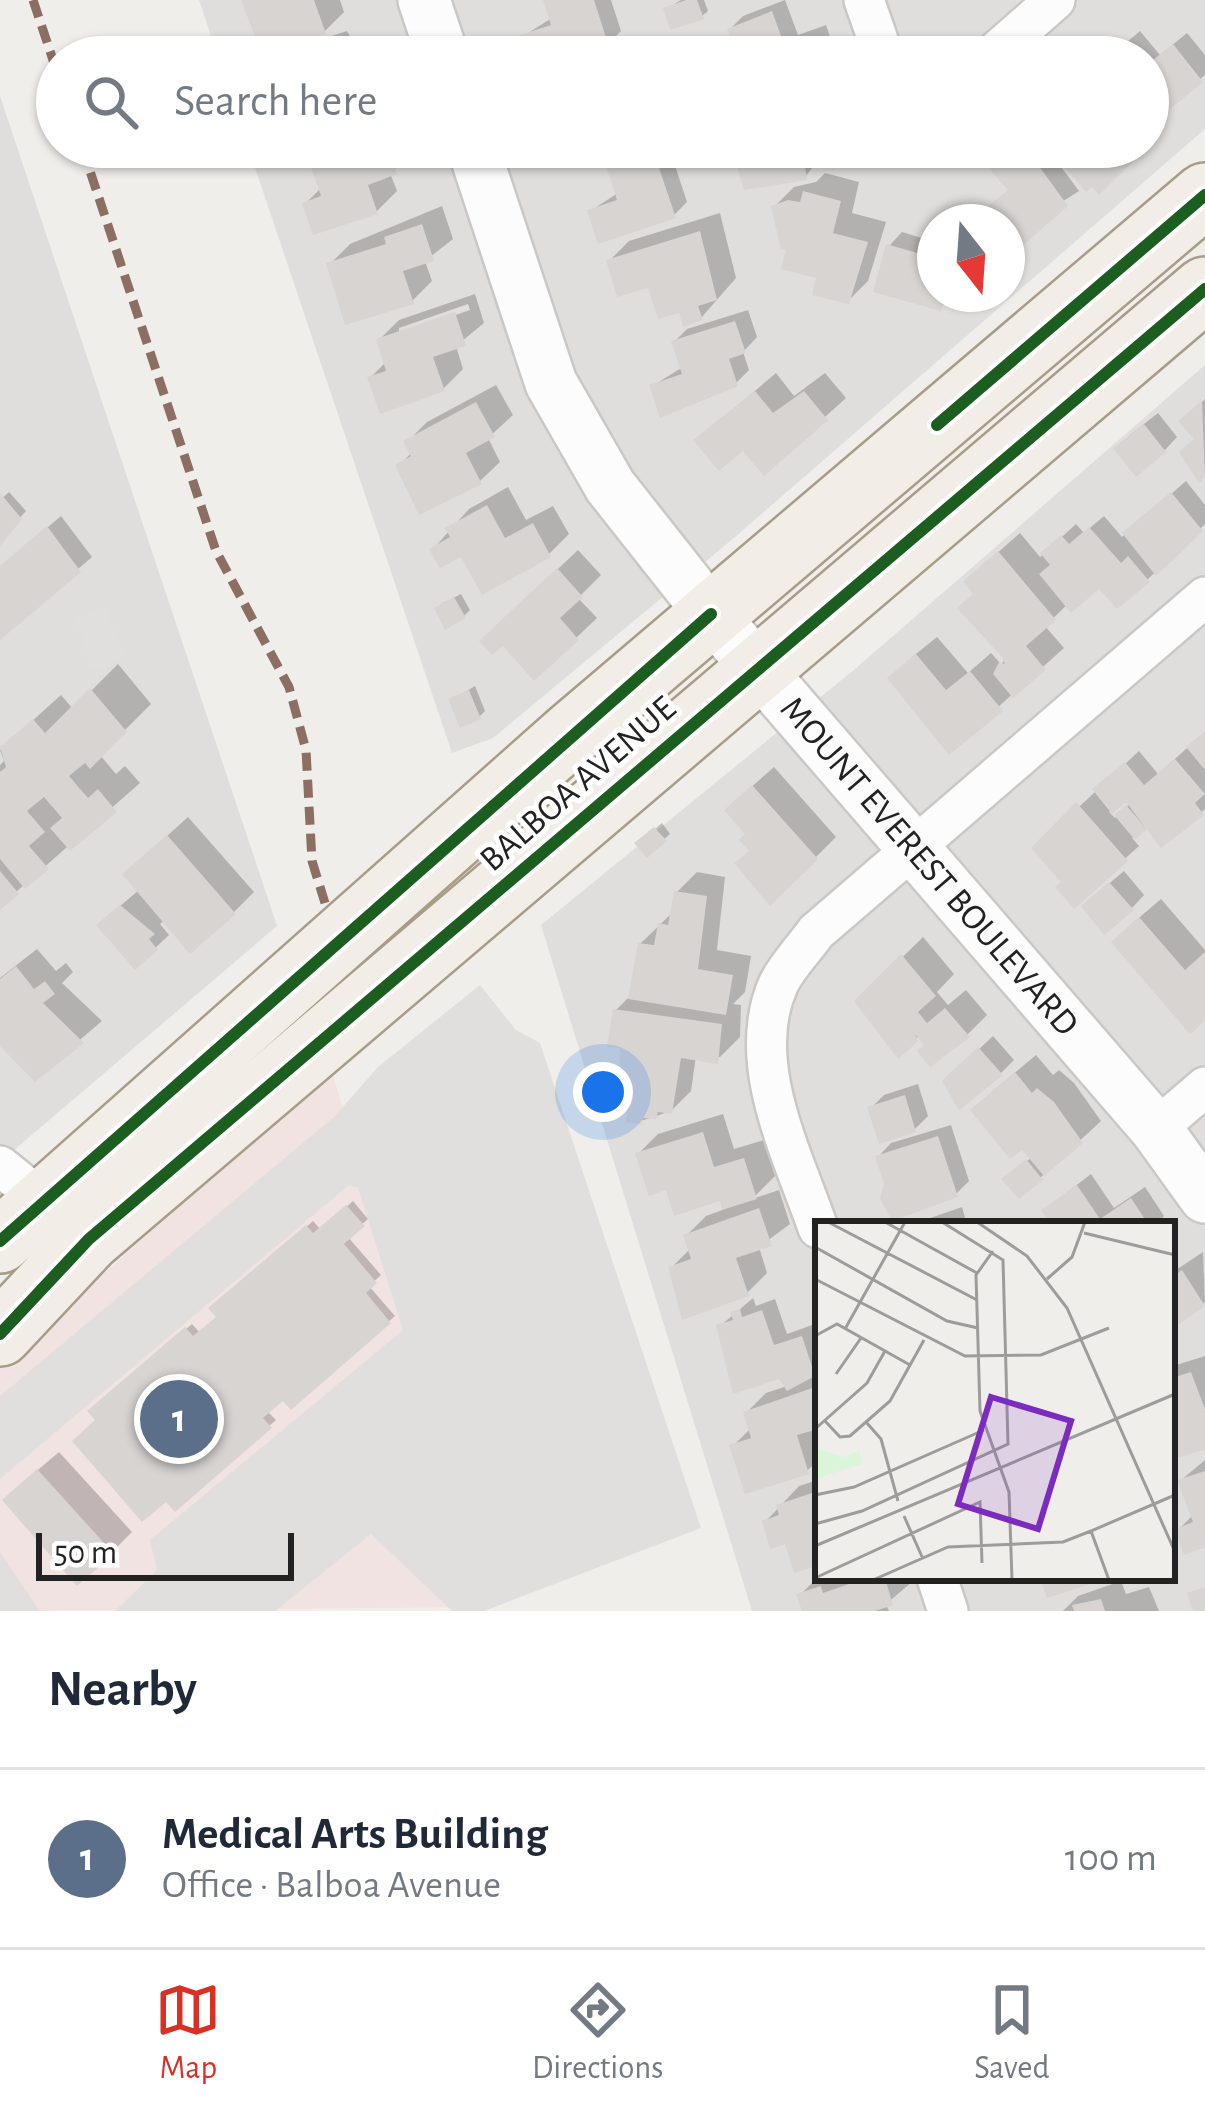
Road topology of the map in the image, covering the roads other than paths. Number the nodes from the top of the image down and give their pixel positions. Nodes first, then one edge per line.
1 (424, 0) edge
2 (864, 0) edge
3 (1055, 0) edge
4 (436, 36) edge
5 (877, 36) edge
6 (1014, 36) edge
7 (480, 168) edge
8 (1205, 195) edge
9 (1205, 289) edge
10 (1205, 597) edge
11 (711, 614) junction
12 (758, 668) junction
13 (916, 847) junction
14 (1205, 1087) edge
15 (1156, 1129) junction
16 (1205, 1197) edge
17 (34, 1212) edge
18 (816, 1221) edge
19 (0, 1334) edge
20 (938, 1581) edge
21 (948, 1611) edge

1 - 4 street
2 - 5 street
3 - 6 street
7 - 11 street, MOUNT EVEREST BOULEVARD
8 - 11 main road, BALBOA AVENUE
9 - 12 main road, BALBOA AVENUE
10 - 13 street
11 - 12 street, MOUNT EVEREST BOULEVARD
11 - 17 main road, BALBOA AVENUE
12 - 13 street, MOUNT EVEREST BOULEVARD
12 - 17 main road, BALBOA AVENUE
13 - 15 street, MOUNT EVEREST BOULEVARD
13 - 18 street
14 - 15 street
15 - 16 street, MOUNT EVEREST BOULEVARD
17 - 19 main road, BALBOA AVENUE
20 - 21 street

